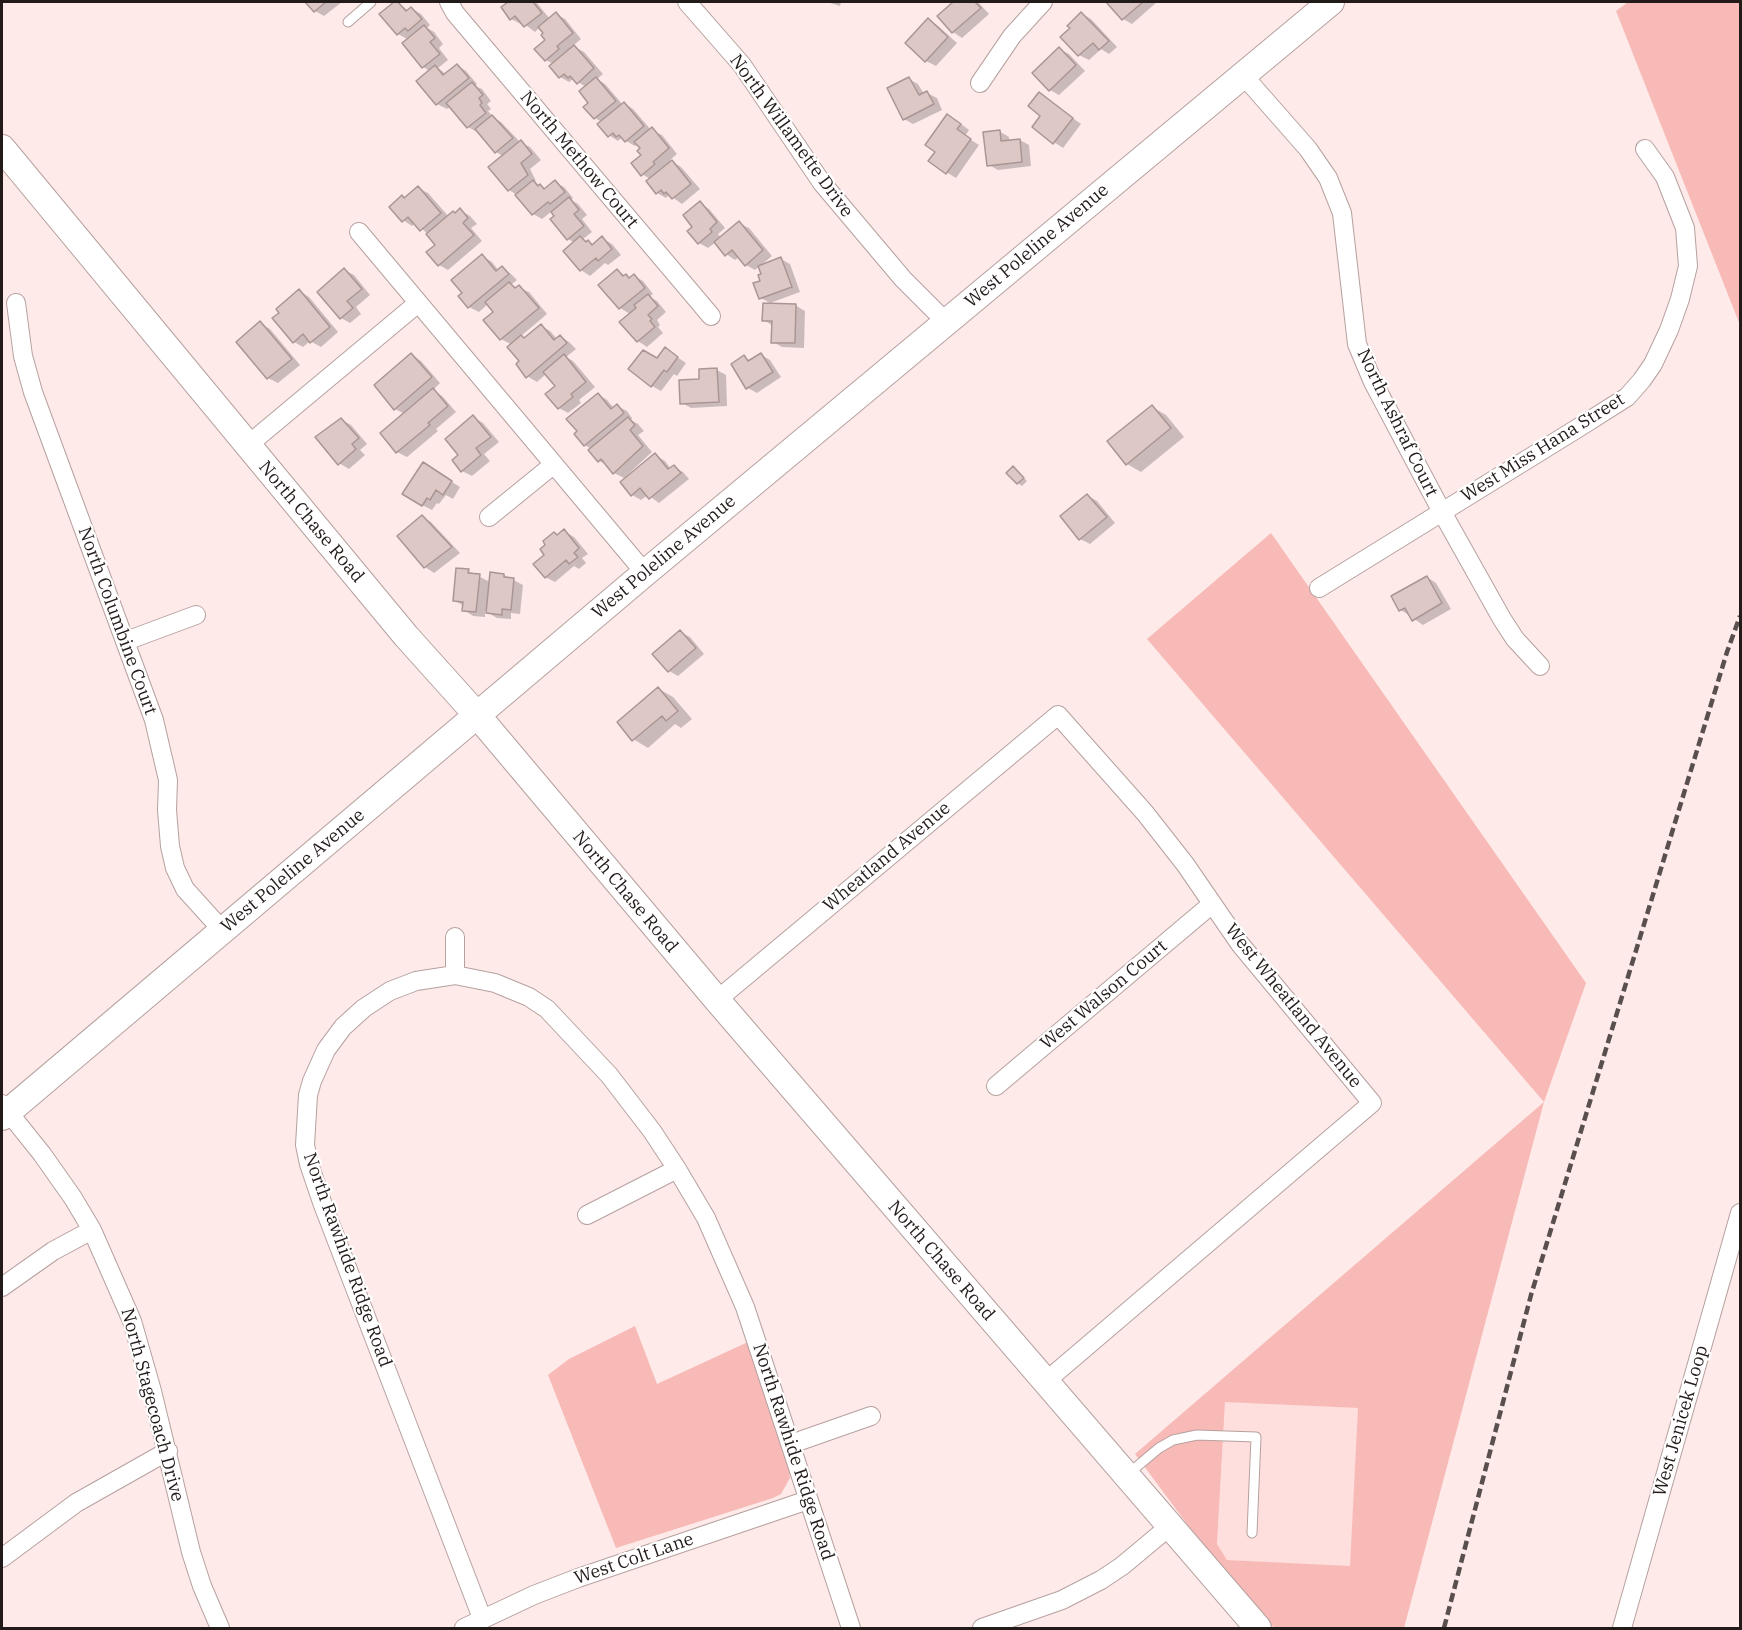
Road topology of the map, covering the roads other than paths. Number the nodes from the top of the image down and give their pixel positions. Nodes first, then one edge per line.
1 (371, 2) edge
2 (449, 2) edge
3 (687, 2) edge
4 (1042, 2) edge
5 (1331, 2) edge
6 (348, 22) dead end
7 (1243, 75) junction
8 (980, 83) dead end
9 (2, 148) edge
10 (1645, 149) dead end
11 (359, 232) dead end
12 (16, 303) dead end
13 (418, 303) junction
14 (711, 316) dead end
15 (946, 322) junction
16 (248, 445) junction
17 (553, 465) junction
18 (1442, 512) junction
19 (489, 517) dead end
20 (645, 573) junction
21 (1319, 588) dead end
22 (196, 615) dead end
23 (126, 641) junction
24 (1540, 666) dead end
25 (477, 715) junction
26 (1058, 715) joint
27 (1212, 904) junction
28 (223, 931) junction
29 (455, 937) dead end
30 (455, 975) junction
31 (717, 1000) junction
32 (996, 1086) dead end
33 (4, 1111) edge
34 (677, 1169) junction
35 (1740, 1214) edge
36 (587, 1215) dead end
37 (92, 1230) junction
38 (2, 1287) edge
39 (1045, 1382) junction
40 (871, 1416) dead end
41 (790, 1444) junction
42 (168, 1451) junction
43 (1126, 1476) junction
44 (808, 1500) junction
45 (1170, 1526) junction
46 (1252, 1533) dead end
47 (2, 1558) edge
48 (482, 1618) junction
49 (220, 1629) edge
50 (464, 1629) edge
51 (851, 1629) edge
52 (982, 1629) edge
53 (1258, 1629) edge
54 (1623, 1629) edge

1 - 6 lane
2 - 14 street, North Methow Court
3 - 15 street, North Willamette Drive
4 - 8 street
5 - 7 street, West Poleline Avenue
7 - 15 street, West Poleline Avenue
7 - 18 street, North Ashraf Court
9 - 16 street, North Chase Road
10 - 18 street, West Miss Hana Street
11 - 13 street
12 - 23 street, North Columbine Court
13 - 16 street
13 - 17 street
15 - 20 street, West Poleline Avenue
16 - 25 street, North Chase Road
17 - 19 street
17 - 20 street
18 - 21 street, West Miss Hana Street
18 - 24 street, North Ashraf Court
20 - 25 street, West Poleline Avenue
22 - 23 street
23 - 28 street, North Columbine Court
25 - 28 street, West Poleline Avenue
25 - 31 street, North Chase Road
26 - 27 street, West Wheatland Avenue
26 - 31 street, Wheatland Avenue
27 - 32 street, West Walson Court
27 - 39 street, West Wheatland Avenue
28 - 33 street, West Poleline Avenue
29 - 30 street
30 - 34 street, North Rawhide Ridge Road
30 - 48 street, North Rawhide Ridge Road
31 - 39 street, North Chase Road
33 - 37 street, North Stagecoach Drive
34 - 36 street
34 - 41 street, North Rawhide Ridge Road
35 - 54 street, West Jenicek Loop
37 - 38 street
37 - 42 street, North Stagecoach Drive
39 - 43 street, North Chase Road
40 - 41 street
41 - 44 street, North Rawhide Ridge Road
42 - 47 street
42 - 49 street, North Stagecoach Drive
43 - 45 street, North Chase Road
43 - 46 lane
44 - 48 street, West Colt Lane
44 - 51 street, North Rawhide Ridge Road
45 - 52 street
45 - 53 street, North Chase Road
48 - 50 street, West Colt Lane

